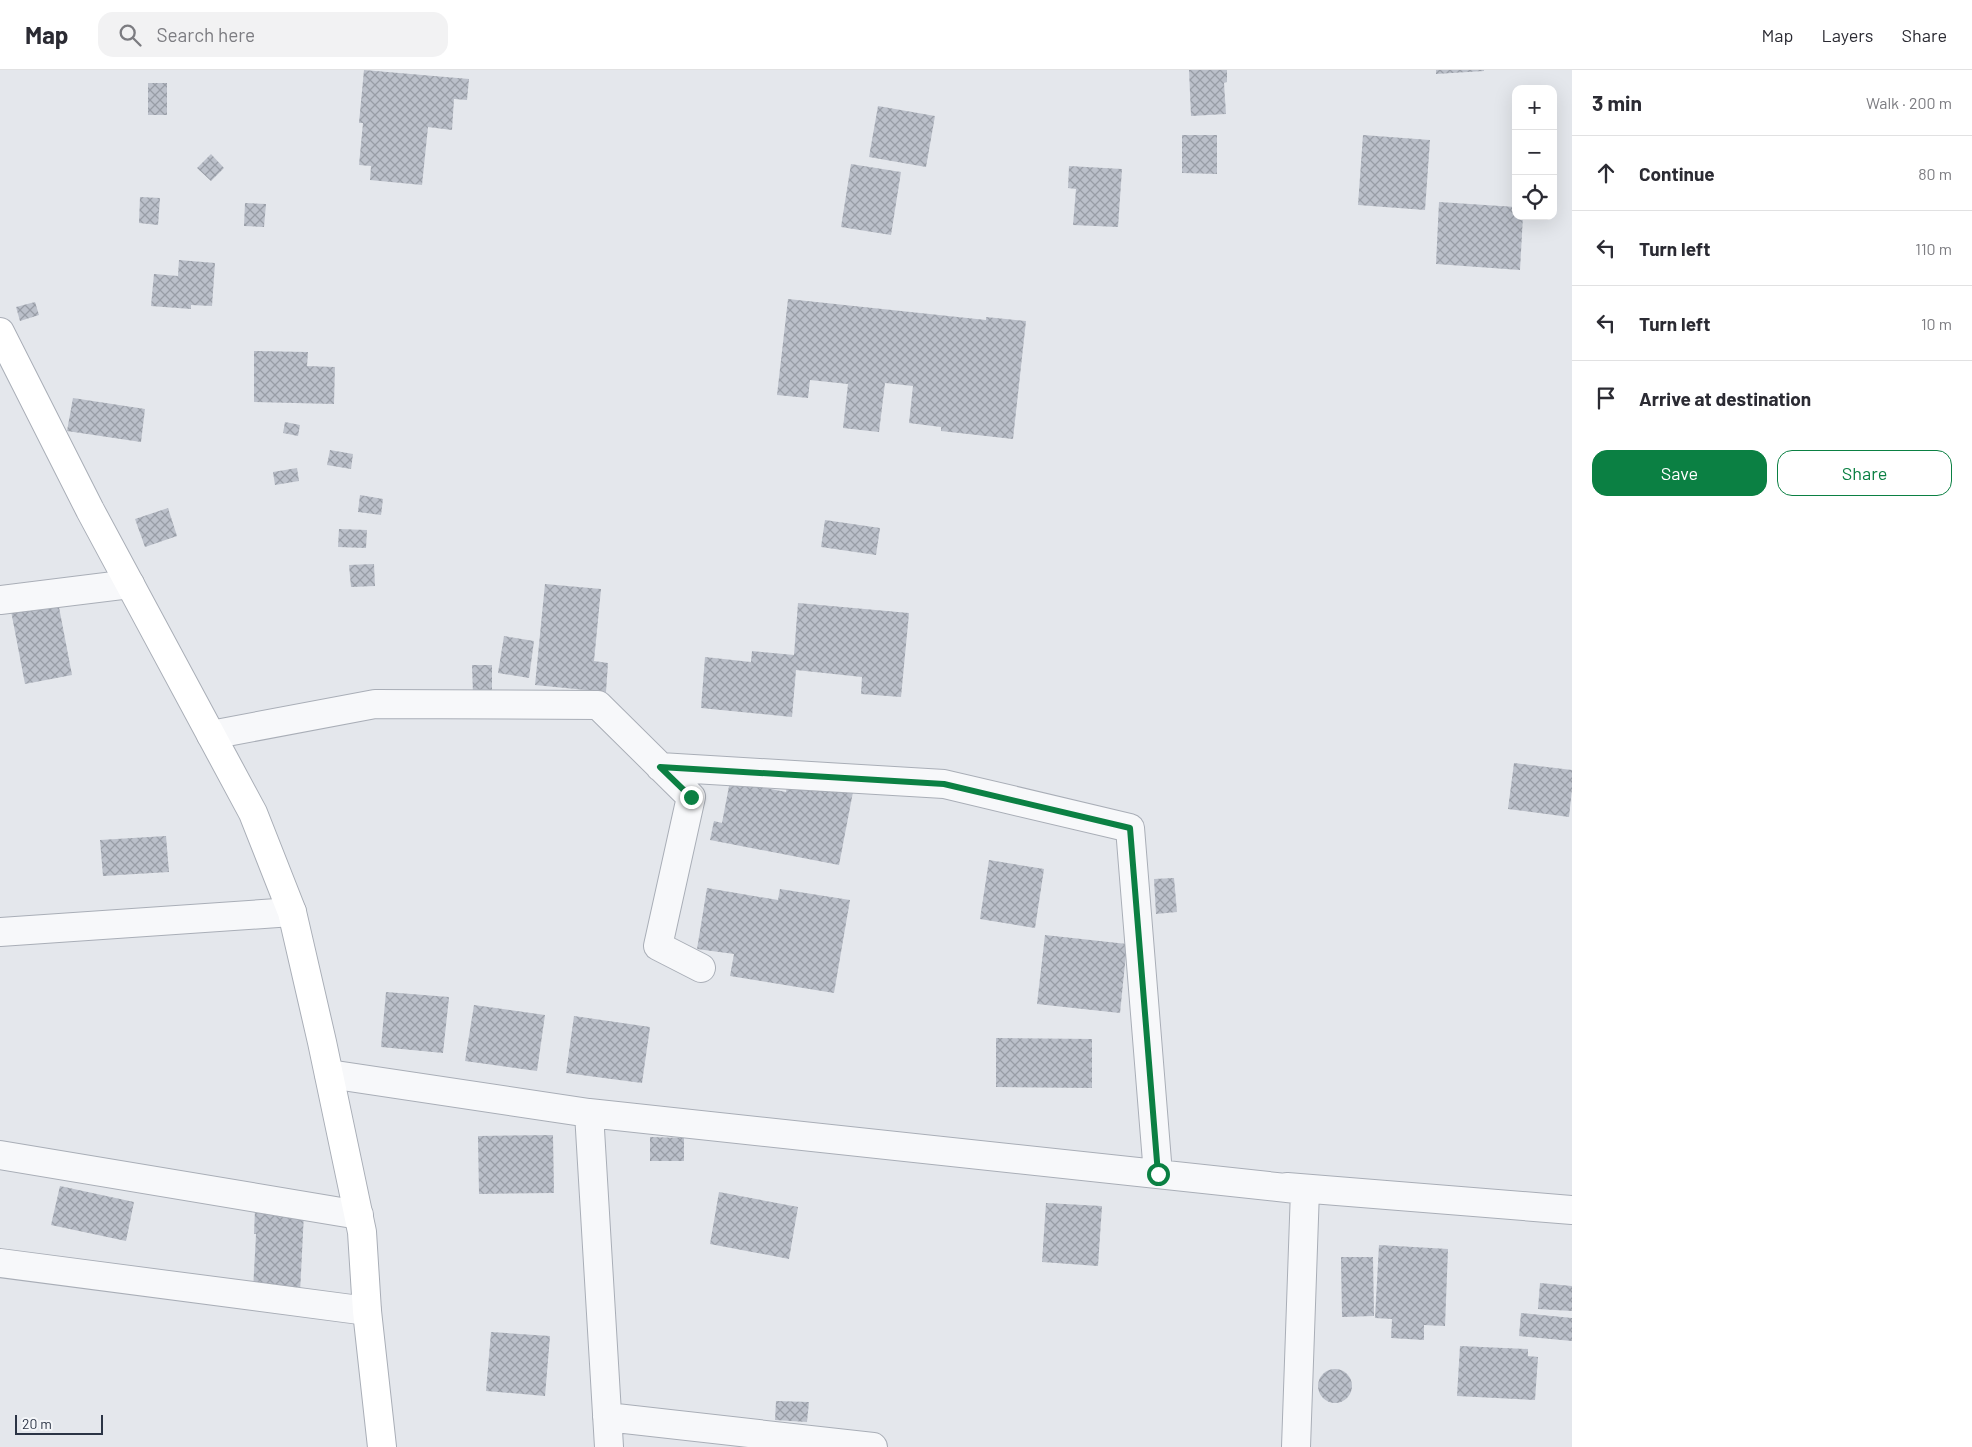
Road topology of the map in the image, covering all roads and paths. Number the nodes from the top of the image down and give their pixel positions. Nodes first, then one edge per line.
1 (0, 332) edge
2 (130, 584) junction
3 (0, 600) edge
4 (211, 735) junction
5 (660, 767) junction
6 (292, 912) junction
7 (0, 932) edge
8 (701, 968) dead end
9 (329, 1074) junction
10 (589, 1113) junction
11 (0, 1155) edge
12 (1158, 1174) junction
13 (1278, 1187) junction
14 (1572, 1210) edge
15 (359, 1215) junction
16 (0, 1263) edge
17 (367, 1311) junction
18 (607, 1417) junction
19 (382, 1447) edge
20 (609, 1447) edge
21 (873, 1447) edge
22 (1296, 1447) edge

1 - 2 street
2 - 3 street
2 - 4 street
4 - 5 street
4 - 6 street
5 - 8 street
5 - 12 street
6 - 7 street
6 - 9 street
9 - 10 street
9 - 15 street
10 - 12 street
10 - 18 street
11 - 15 street
12 - 13 street
13 - 14 street
13 - 22 street
15 - 17 street
16 - 17 street
17 - 19 street
18 - 20 street
18 - 21 street

